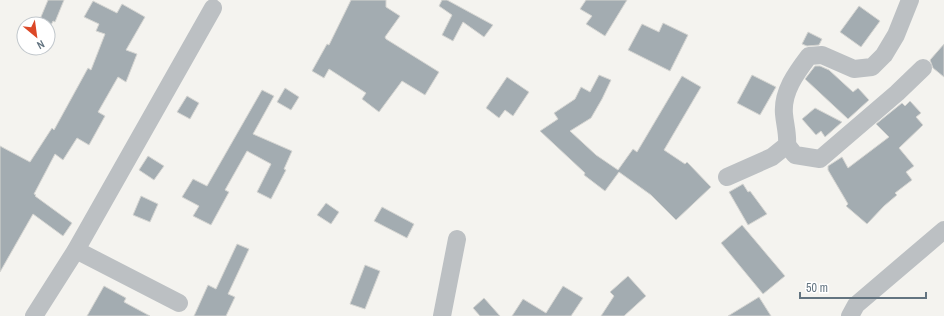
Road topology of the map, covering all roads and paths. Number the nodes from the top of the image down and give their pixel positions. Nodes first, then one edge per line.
1 (910, 0) edge
2 (213, 8) dead end
3 (923, 68) dead end
4 (787, 145) junction
5 (728, 177) dead end
6 (944, 230) edge
7 (457, 239) dead end
8 (76, 250) junction
9 (179, 303) dead end
10 (34, 316) edge
11 (442, 316) edge
12 (850, 316) edge

1 - 4 street
2 - 8 street
3 - 4 street
4 - 5 street
6 - 12 street
7 - 11 street
8 - 9 street
8 - 10 street

